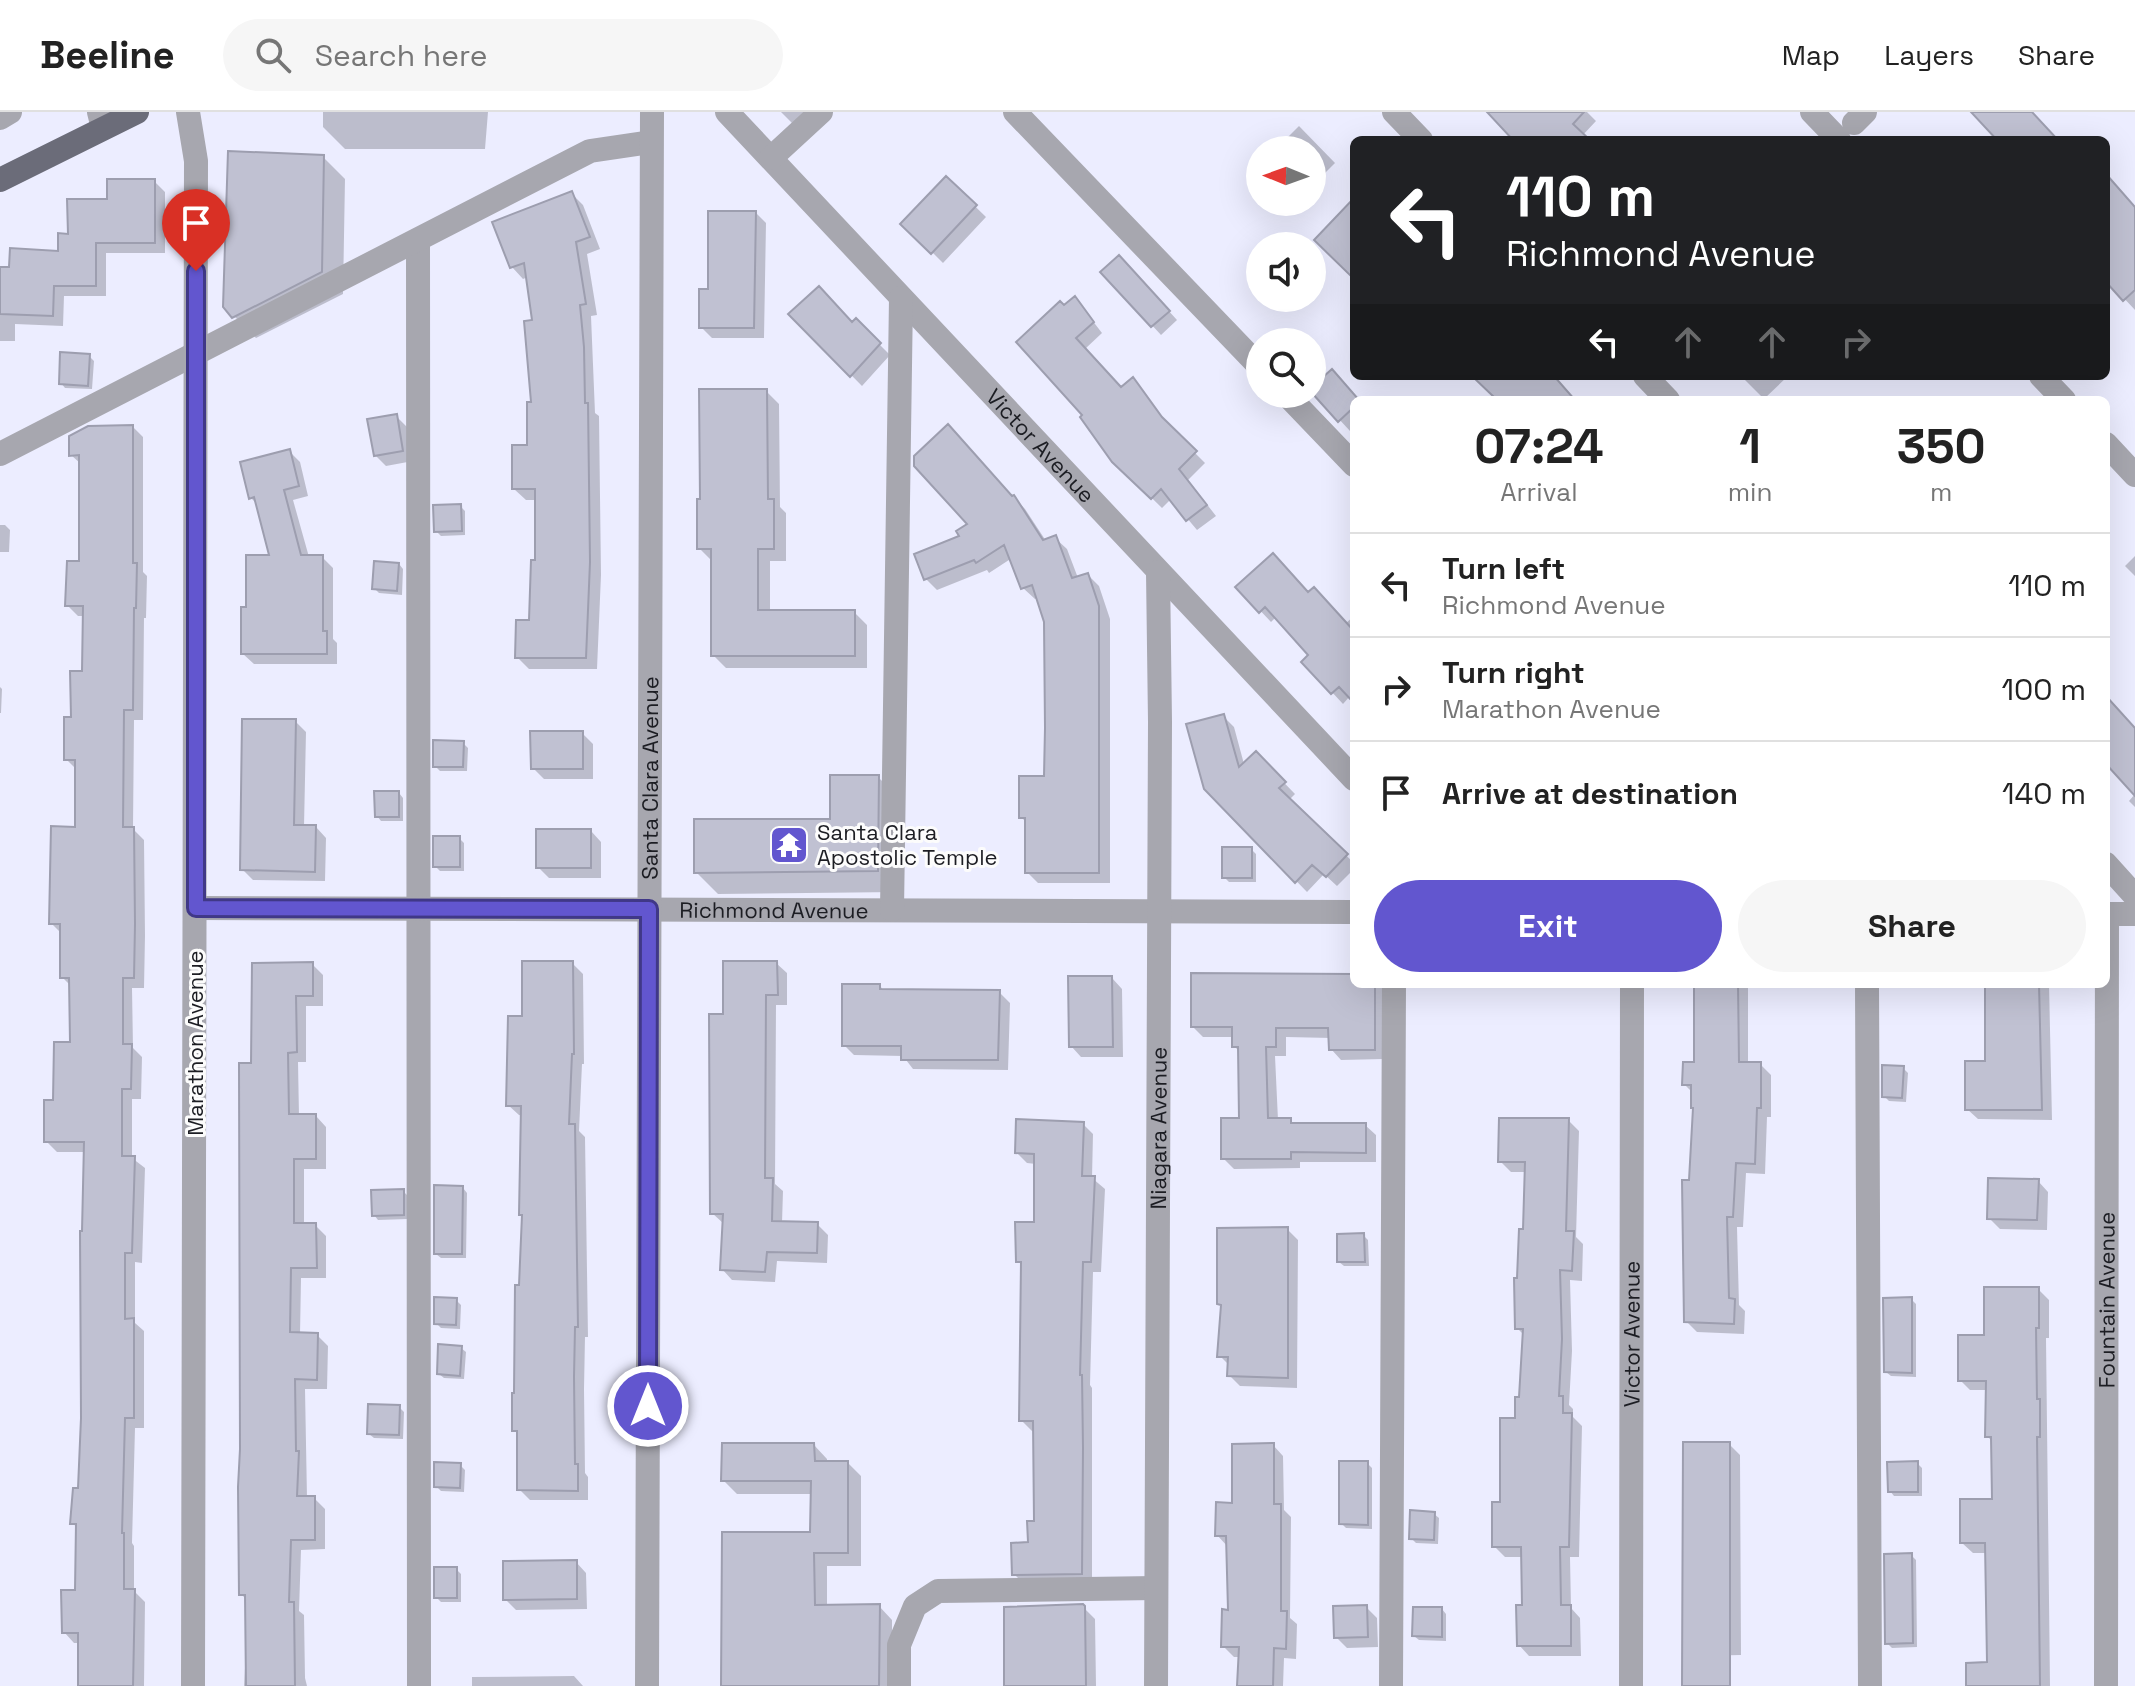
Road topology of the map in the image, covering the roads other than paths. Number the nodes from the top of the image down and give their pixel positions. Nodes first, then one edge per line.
1 (10, 112) edge
2 (137, 112) edge
3 (188, 112) edge
4 (652, 112) edge
5 (727, 112) edge
6 (821, 112) edge
7 (1015, 112) edge
8 (1394, 112) edge
9 (1812, 112) edge
10 (0, 118) edge
11 (101, 120) edge
12 (1853, 125) edge
13 (1417, 136) edge
14 (651, 142) junction
15 (771, 158) junction
16 (0, 180) edge
17 (418, 240) junction
18 (901, 298) junction
19 (1246, 352) edge
20 (196, 354) junction
21 (1649, 380) edge
22 (2045, 380) edge
23 (1664, 396) edge
24 (2060, 396) edge
25 (1299, 408) edge
26 (2110, 448) edge
27 (0, 454) edge
28 (1350, 461) edge
29 (2135, 475) edge
30 (1158, 572) junction
31 (1350, 775) edge
32 (2110, 868) edge
33 (2135, 896) edge
34 (196, 908) junction
35 (419, 909) junction
36 (649, 909) junction
37 (892, 910) junction
38 (1158, 911) junction
39 (1350, 912) edge
40 (2110, 914) edge
41 (2135, 914) edge
42 (1394, 988) edge
43 (1632, 988) edge
44 (1867, 988) edge
45 (2106, 988) edge
46 (1156, 1588) junction
47 (193, 1686) edge
48 (419, 1686) edge
49 (647, 1686) edge
50 (899, 1686) edge
51 (1156, 1686) edge
52 (1391, 1686) edge
53 (1631, 1686) edge
54 (1870, 1686) edge
55 (2106, 1686) edge

1 - 10 street
2 - 11 main road
3 - 20 street, Marathon Avenue
4 - 14 street, Santa Clara Avenue
5 - 15 street, Victor Avenue
6 - 15 street
7 - 19 street
8 - 13 street
9 - 12 street
11 - 16 main road
14 - 17 street
14 - 36 street, Santa Clara Avenue
15 - 18 street, Victor Avenue
17 - 20 street
17 - 35 street
18 - 30 street, Victor Avenue
18 - 37 street
20 - 27 street
20 - 34 street, Marathon Avenue
21 - 23 street
22 - 24 street
25 - 28 street
26 - 29 street
30 - 31 street, Victor Avenue
30 - 38 street, Niagara Avenue
32 - 33 street
34 - 35 street, Richmond Avenue
34 - 47 street, Marathon Avenue
35 - 36 street, Richmond Avenue
35 - 48 street
36 - 37 street, Richmond Avenue
36 - 49 street, Santa Clara Avenue
37 - 38 street, Richmond Avenue
38 - 39 street, Richmond Avenue
38 - 46 street, Niagara Avenue
40 - 41 street
42 - 52 street
43 - 53 street, Victor Avenue
44 - 54 street
45 - 55 street, Fountain Avenue
46 - 50 street
46 - 51 street, Niagara Avenue

